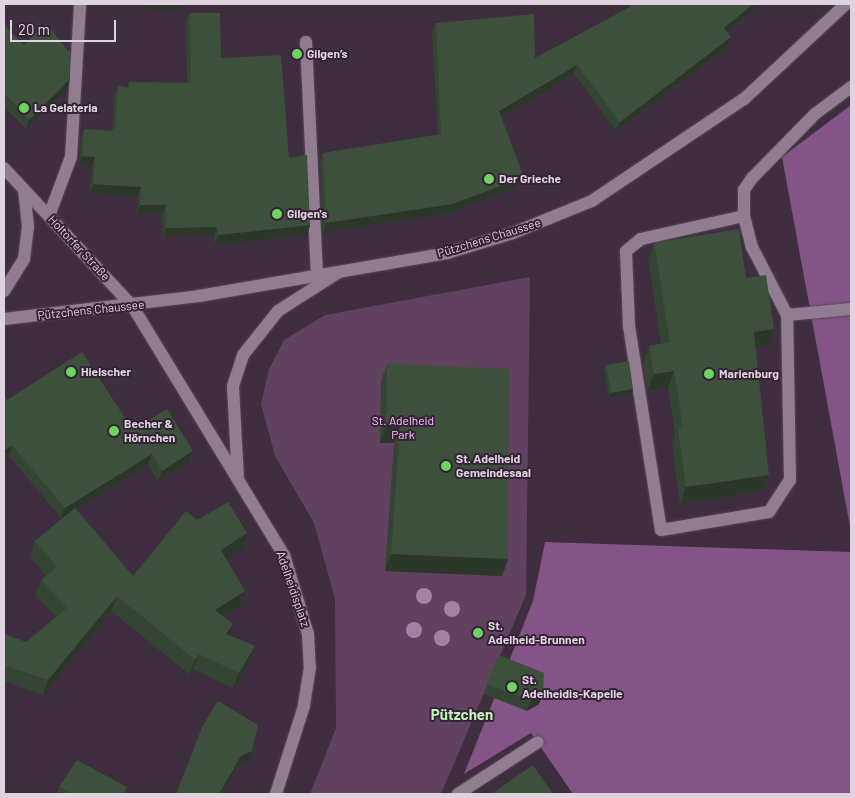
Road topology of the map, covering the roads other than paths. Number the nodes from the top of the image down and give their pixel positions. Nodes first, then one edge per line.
1 (80, 4) edge
2 (846, 4) edge
3 (306, 42) dead end
4 (851, 87) edge
5 (4, 168) edge
6 (24, 190) junction
7 (49, 216) junction
8 (744, 216) junction
9 (339, 272) junction
10 (317, 276) junction
11 (4, 291) edge
12 (133, 307) junction
13 (851, 309) edge
14 (787, 315) junction
15 (4, 319) edge
16 (238, 481) junction
17 (538, 742) dead end
18 (276, 794) edge
19 (458, 794) edge

1 - 7 street
2 - 9 street, Pützchens Chaussee
3 - 10 street
4 - 8 street
5 - 6 street, Holtorfer Straße
6 - 7 street, Holtorfer Straße
6 - 11 street, Holtorfer Straße
7 - 12 street, Holtorfer Straße
8 - 14 street
8 - 14 street
9 - 10 street, Pützchens Chaussee
9 - 16 street, Adelheidisplatz
10 - 12 street, Pützchens Chaussee
12 - 15 street, Pützchens Chaussee
12 - 16 street, Adelheidisplatz
13 - 14 street
16 - 18 street, Adelheidisplatz
17 - 19 street

